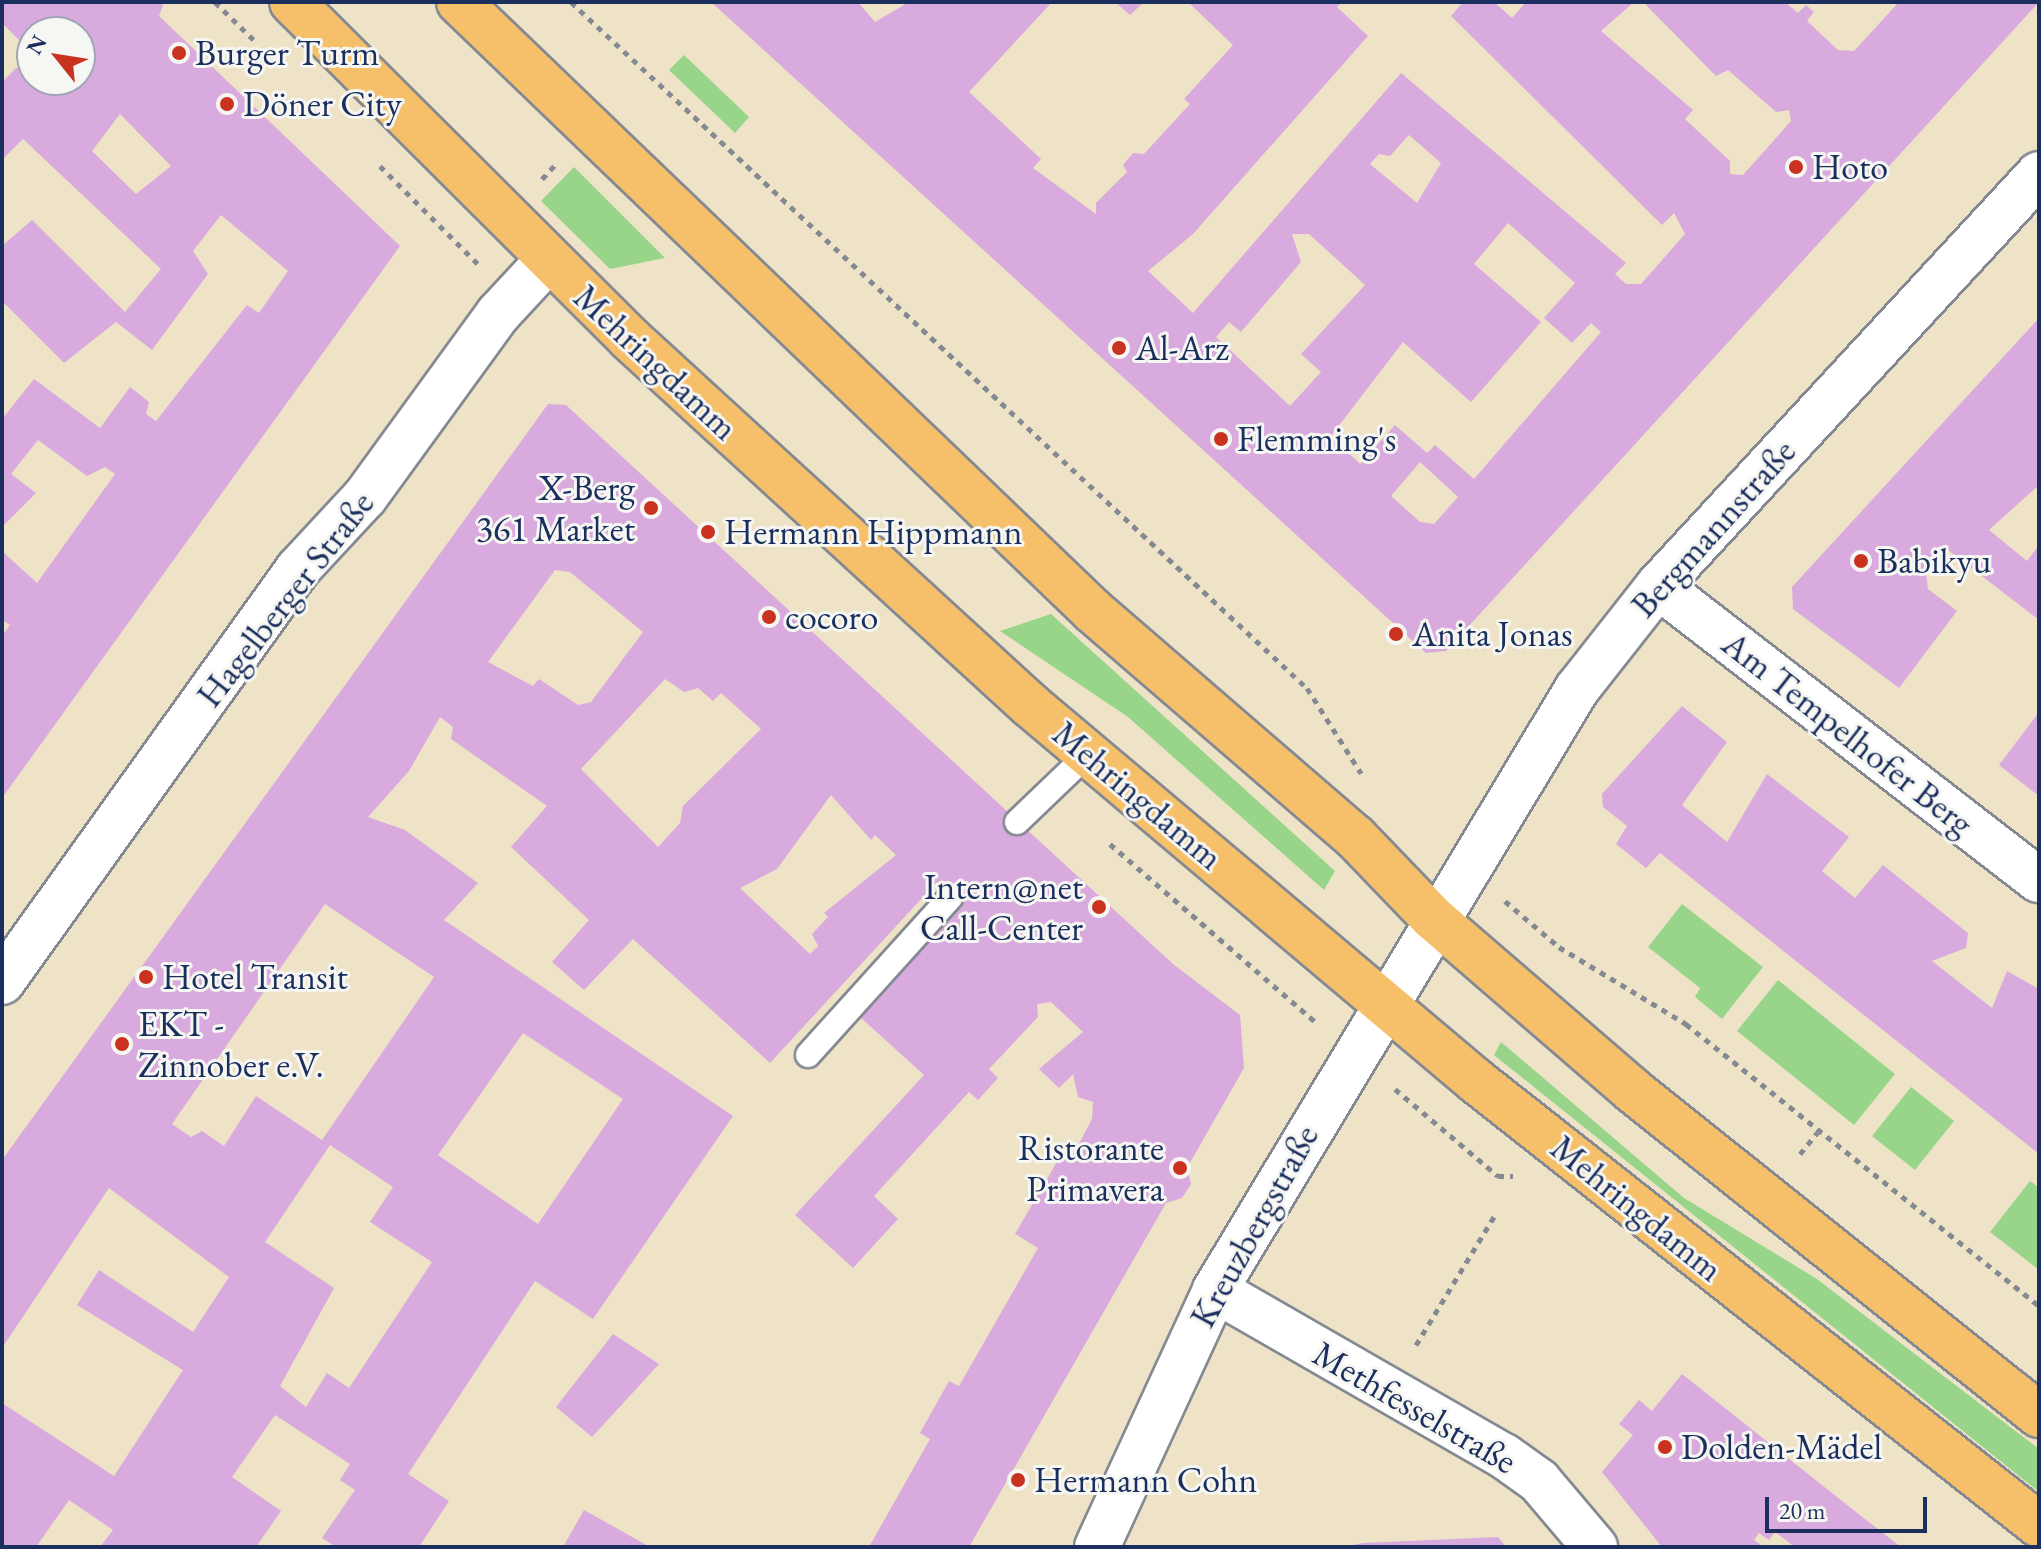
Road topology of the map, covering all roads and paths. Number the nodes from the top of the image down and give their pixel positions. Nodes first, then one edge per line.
1 (292, 2) edge
2 (459, 2) edge
3 (571, 2) edge
4 (563, 157) dead end
5 (2039, 174) edge
6 (531, 191) dead end
7 (548, 260) junction
8 (1658, 586) junction
9 (1090, 752) junction
10 (1365, 779) dead end
11 (1017, 822) dead end
12 (2039, 880) edge
13 (950, 898) dead end
14 (1433, 918) junction
15 (1559, 947) dead end
16 (2, 982) edge
17 (1384, 1002) junction
18 (808, 1055) dead end
19 (1818, 1132) junction
20 (1800, 1154) dead end
21 (1495, 1215) dead end
22 (1215, 1290) junction
23 (2039, 1306) edge
24 (1416, 1345) dead end
25 (2039, 1415) edge
26 (2039, 1525) edge
27 (1097, 1547) edge
28 (1595, 1547) edge

1 - 7 main road, Mehringdamm
2 - 14 main road
3 - 10 path
4 - 6 path
5 - 8 street, Bergmannstraße
7 - 9 main road, Mehringdamm
7 - 16 street, Hagelberger Straße
8 - 12 street, Am Tempelhofer Berg
8 - 14 street, Bergmannstraße
9 - 11 lane
9 - 17 main road, Mehringdamm
13 - 18 lane
14 - 17 street, Kreuzbergstraße
14 - 25 main road
15 - 19 path
17 - 22 street, Kreuzbergstraße
17 - 26 main road, Mehringdamm
19 - 20 path
19 - 23 path
21 - 24 path
22 - 27 street, Kreuzbergstraße
22 - 28 street, Methfesselstraße

